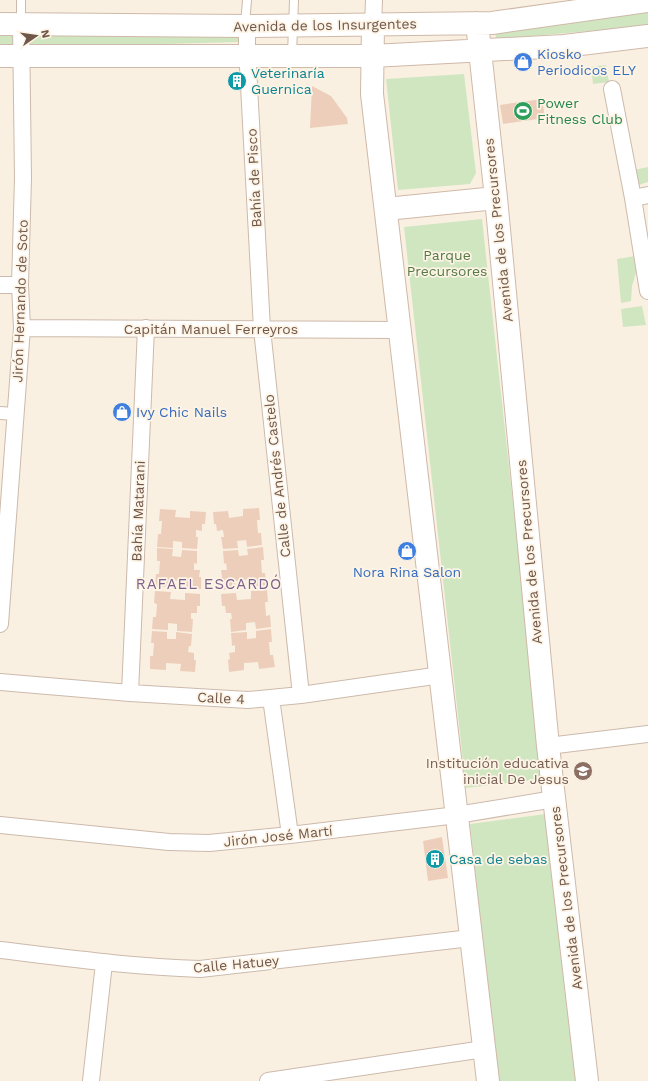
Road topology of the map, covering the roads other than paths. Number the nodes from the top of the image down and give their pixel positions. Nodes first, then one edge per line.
1 (21, 0) edge
2 (247, 0) edge
3 (294, 0) edge
4 (374, 0) edge
5 (648, 1) edge
6 (476, 23) junction
7 (10, 24) edge
8 (293, 25) junction
9 (373, 25) junction
10 (246, 26) junction
11 (648, 36) edge
12 (479, 50) junction
13 (10, 55) edge
14 (292, 55) junction
15 (248, 56) junction
16 (372, 56) junction
17 (612, 89) dead end
18 (640, 196) edge
19 (496, 198) junction
20 (386, 209) junction
21 (0, 285) edge
22 (20, 285) junction
23 (648, 291) edge
24 (22, 328) junction
25 (146, 328) junction
26 (262, 329) junction
27 (400, 330) junction
28 (8, 413) edge
29 (0, 624) edge
30 (440, 676) junction
31 (0, 682) edge
32 (130, 693) junction
33 (301, 695) junction
34 (271, 698) junction
35 (648, 734) edge
36 (548, 746) junction
37 (554, 799) junction
38 (457, 815) junction
39 (0, 825) edge
40 (290, 835) junction
41 (471, 938) junction
42 (0, 950) edge
43 (104, 963) junction
44 (484, 1049) junction
45 (91, 1081) edge
46 (268, 1081) edge
47 (488, 1081) edge
48 (587, 1081) edge

1 - 7 lane
2 - 10 lane
3 - 8 lane
4 - 9 street
5 - 6 main road, Avenida de los Insurgentes
6 - 9 main road, Avenida de los Insurgentes
6 - 12 main road, Avenida de los Precursores
7 - 10 main road, Avenida de los Insurgentes
7 - 13 street, Jirón Hernando de Soto
8 - 9 main road, Avenida de los Insurgentes
8 - 10 main road, Avenida de los Insurgentes
8 - 14 lane
9 - 16 main road
10 - 15 street, Bahía de Pisco
11 - 12 main road, Avenida de los Insurgentes
12 - 16 main road, Avenida de los Insurgentes
12 - 19 main road, Avenida de los Precursores
13 - 15 main road, Avenida de los Insurgentes
13 - 22 street, Jirón Hernando de Soto
14 - 15 main road, Avenida de los Insurgentes
14 - 16 main road, Avenida de los Insurgentes
15 - 26 street, Bahía de Pisco
16 - 20 main road
17 - 18 street
18 - 23 street
19 - 20 main road
19 - 36 main road, Avenida de los Precursores
20 - 27 main road
21 - 22 street
22 - 24 street, Jirón Hernando de Soto
24 - 25 street, Capitán Manuel Ferreyros
24 - 28 street, Jirón Hernando de Soto
25 - 26 street, Capitán Manuel Ferreyros
25 - 32 street, Bahía Matarani
26 - 27 street, Capitán Manuel Ferreyros
26 - 33 street, Calle de Andrés Castelo
27 - 30 main road
28 - 29 street, Jirón Hernando de Soto
30 - 33 street, Calle 4
30 - 38 main road
31 - 32 street, Calle 4
32 - 34 street, Calle 4
33 - 34 street, Calle 4
34 - 40 street
35 - 36 street
36 - 37 main road, Avenida de los Precursores
37 - 38 street, Jirón José Martí
37 - 48 main road, Avenida de los Precursores
38 - 40 street, Jirón José Martí
38 - 41 main road
39 - 40 street, Jirón José Martí
41 - 43 street, Calle Hatuey
41 - 44 main road
42 - 43 street, Calle Hatuey
43 - 45 street
44 - 46 street
44 - 47 main road

